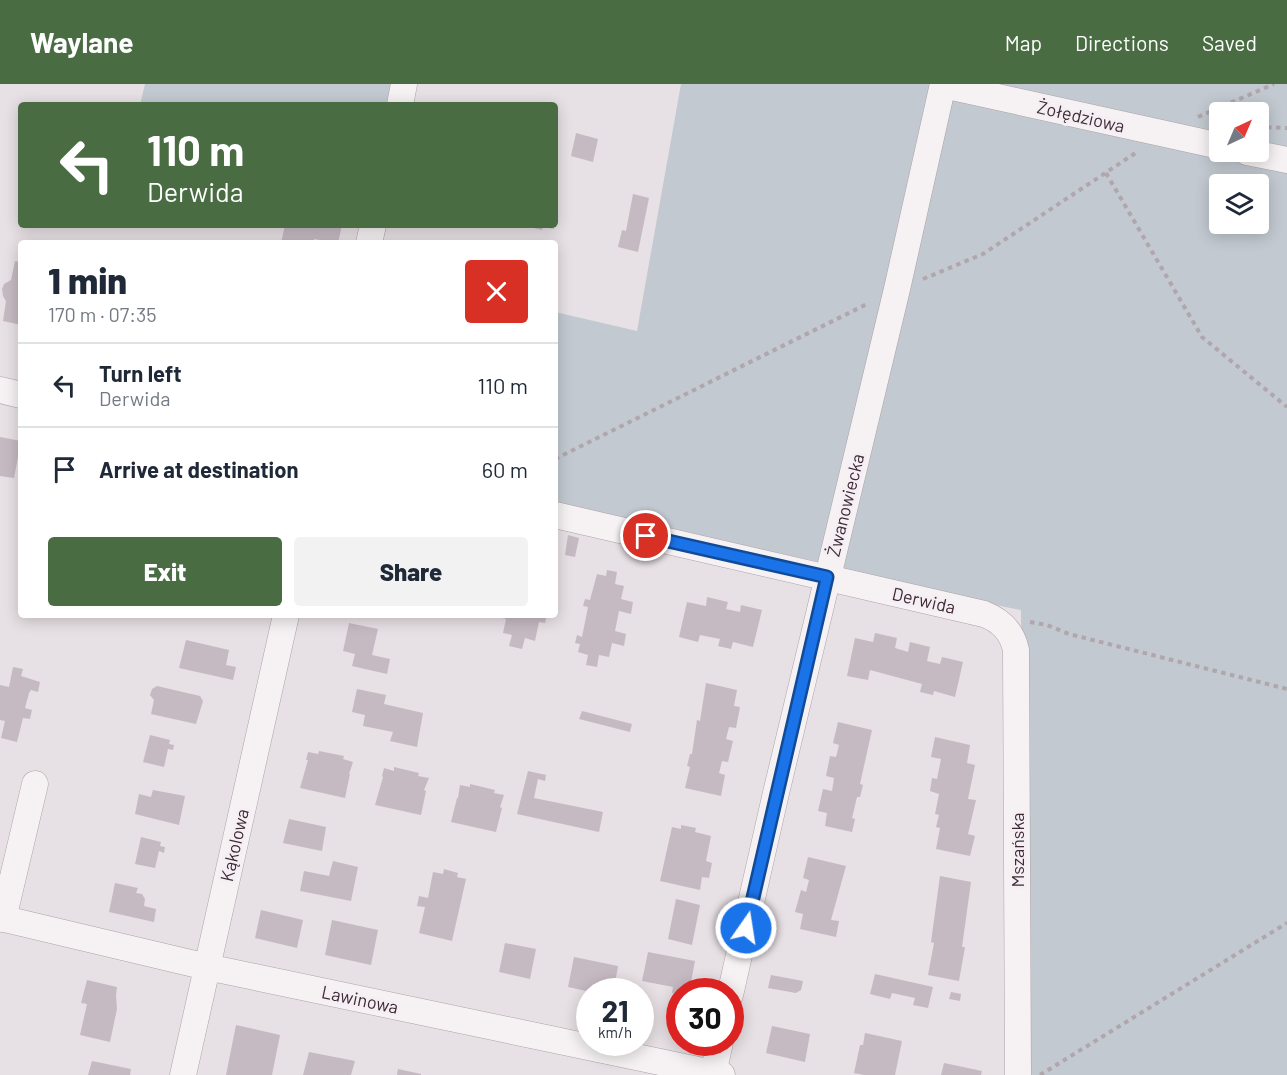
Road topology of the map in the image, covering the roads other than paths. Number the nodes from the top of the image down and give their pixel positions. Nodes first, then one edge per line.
1 (404, 84) edge
2 (943, 85) edge
3 (401, 102) edge
4 (1209, 144) edge
5 (1269, 156) edge
6 (1287, 160) edge
7 (0, 390) edge
8 (18, 394) edge
9 (558, 516) edge
10 (827, 577) junction
11 (285, 618) edge
12 (1006, 627) joint
13 (35, 784) dead end
14 (2, 919) edge
15 (207, 967) junction
16 (734, 978) edge
17 (718, 1056) edge
18 (716, 1074) edge
19 (183, 1075) edge
20 (1018, 1075) edge

1 - 3 street
2 - 4 street, Żołędziowa
2 - 10 street, Żwanowiecka
5 - 6 street
7 - 8 street
9 - 10 street, Derwida
10 - 12 street, Derwida
10 - 16 street, Żwanowiecka
11 - 15 street, Kąkolowa
12 - 20 street, Mszańska
13 - 14 street
14 - 15 street, Lawinowa
15 - 18 street, Lawinowa
15 - 19 street, Kąkolowa
17 - 18 street

